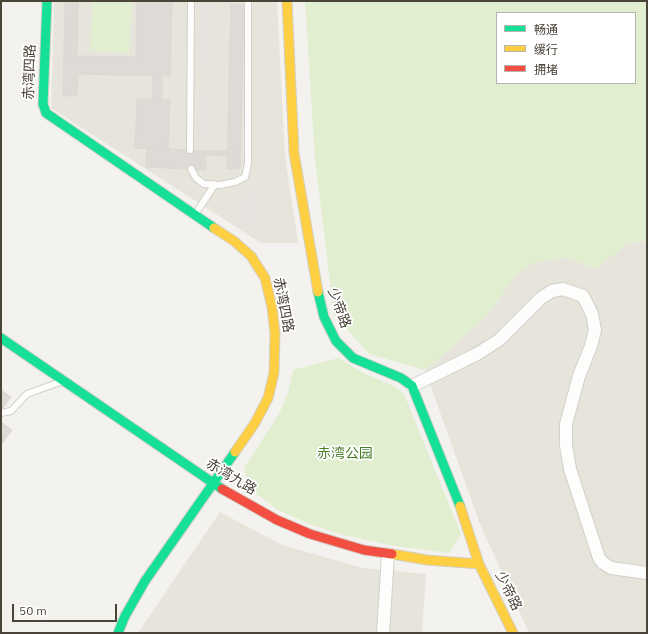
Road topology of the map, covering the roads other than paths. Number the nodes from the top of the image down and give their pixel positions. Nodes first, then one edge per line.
1 (46, 1) edge
2 (191, 1) edge
3 (248, 1) edge
4 (287, 1) edge
5 (190, 150) dead end
6 (192, 169) dead end
7 (215, 184) junction
8 (196, 214) junction
9 (1, 338) edge
10 (64, 380) junction
11 (412, 386) junction
12 (1, 413) edge
13 (214, 485) junction
14 (388, 555) junction
15 (479, 564) junction
16 (647, 573) edge
17 (118, 633) edge
18 (383, 633) edge
19 (513, 633) edge

1 - 8 street, 赤湾四路
2 - 5 lane
3 - 7 lane
4 - 11 street, 少帝路
6 - 7 lane
7 - 8 lane
8 - 13 street, 赤湾四路
9 - 10 street, 赤湾九路
10 - 12 lane
10 - 13 street, 赤湾九路
11 - 15 street, 少帝路
11 - 16 street
13 - 14 street, 赤湾九路
13 - 17 street, 赤湾四路
14 - 15 street, 赤湾九路
14 - 18 street
15 - 19 street, 少帝路

